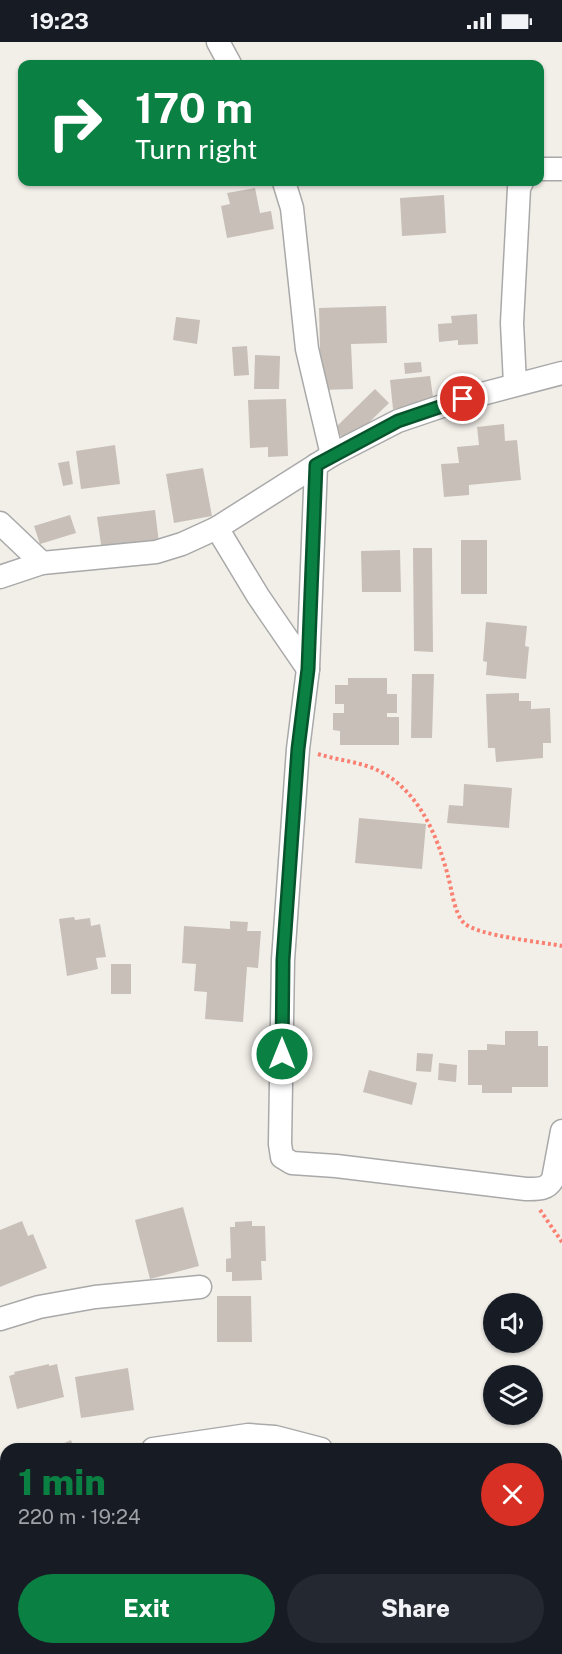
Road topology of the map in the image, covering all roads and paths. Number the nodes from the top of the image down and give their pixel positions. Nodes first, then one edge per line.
1 (218, 42) edge
2 (228, 60) edge
3 (544, 169) edge
4 (562, 169) edge
5 (285, 186) edge
6 (520, 186) edge
7 (562, 373) edge
8 (515, 384) junction
9 (324, 460) junction
10 (0, 523) edge
11 (217, 528) junction
12 (42, 563) junction
13 (0, 577) edge
14 (308, 669) junction
15 (298, 749) junction
16 (562, 946) edge
17 (562, 1131) edge
18 (526, 1189) junction
19 (562, 1242) edge
20 (200, 1287) dead end
21 (0, 1319) edge
22 (194, 1443) edge
23 (298, 1443) edge

1 - 2 street
3 - 4 street
5 - 9 street
6 - 8 street
7 - 8 street
8 - 9 street
9 - 11 street
9 - 14 street
10 - 12 street
11 - 12 street
11 - 14 street
12 - 13 street
14 - 15 street
15 - 16 path
15 - 18 street
17 - 18 street
18 - 19 path
20 - 21 street
22 - 23 street

